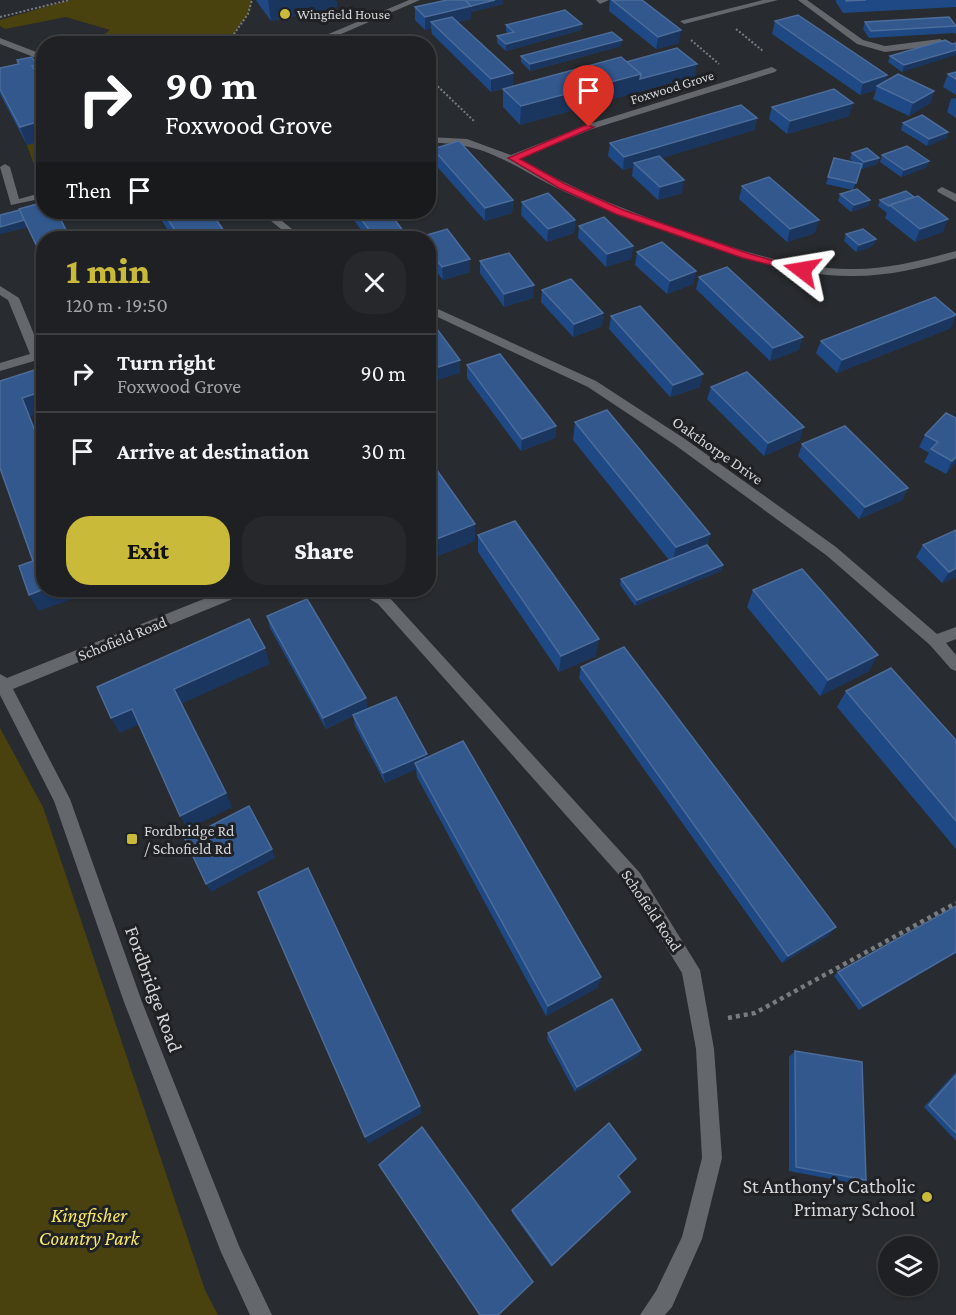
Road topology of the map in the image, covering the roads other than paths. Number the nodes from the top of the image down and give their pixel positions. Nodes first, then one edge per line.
1 (416, 0) edge
2 (774, 0) edge
3 (802, 0) edge
4 (684, 21) dead end
5 (328, 36) edge
6 (940, 42) edge
7 (2, 44) edge
8 (36, 55) edge
9 (772, 70) road end
10 (436, 140) edge
11 (513, 158) junction
12 (5, 167) dead end
13 (942, 190) dead end
14 (36, 197) edge
15 (956, 200) edge
16 (274, 219) edge
17 (288, 231) edge
18 (956, 254) edge
19 (0, 290) edge
20 (436, 312) edge
21 (36, 354) edge
22 (36, 356) edge
23 (0, 367) edge
24 (222, 597) edge
25 (378, 597) edge
26 (956, 633) edge
27 (935, 641) junction
28 (956, 665) edge
29 (2, 683) edge
30 (261, 1315) edge
31 (651, 1315) edge

1 - 5 street
2 - 4 street
3 - 6 street
7 - 8 street
9 - 11 street, Foxwood Grove
10 - 11 street
11 - 18 street
12 - 14 street
13 - 15 street
16 - 17 street
19 - 21 street
20 - 27 street, Oakthorpe Drive
22 - 23 street
24 - 29 street, Schofield Road
25 - 31 street, Schofield Road
26 - 27 street
27 - 28 street, Oakthorpe Drive
29 - 30 street, Fordbridge Road

